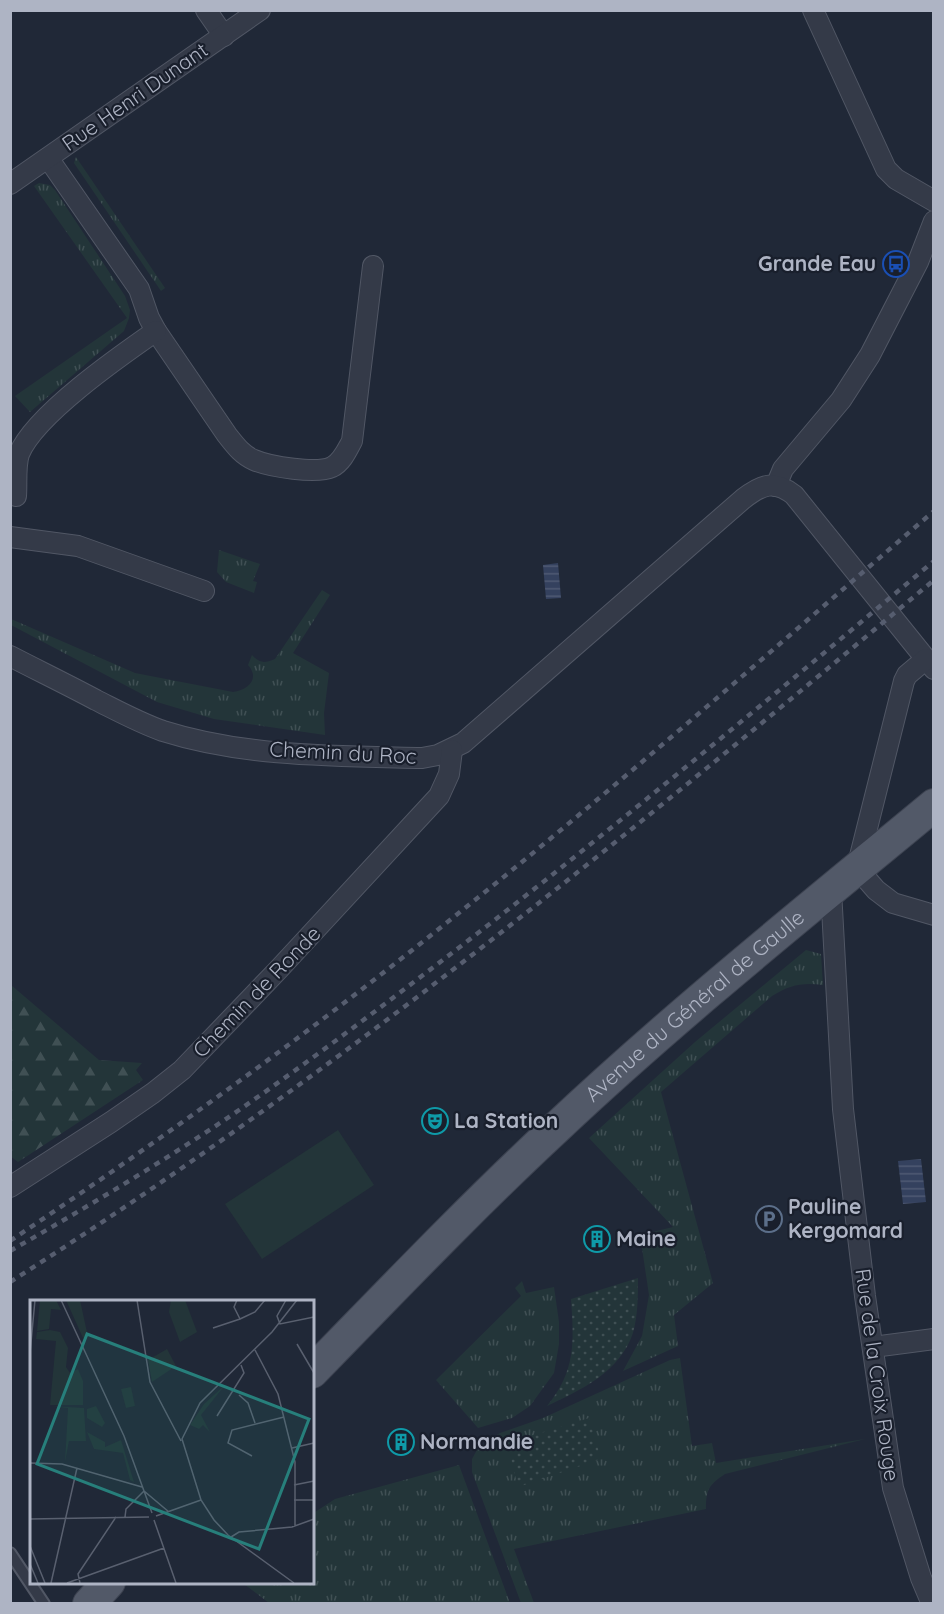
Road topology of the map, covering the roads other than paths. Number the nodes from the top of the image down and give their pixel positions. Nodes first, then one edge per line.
1 (206, 10) edge
2 (260, 10) edge
3 (813, 10) edge
4 (224, 36) junction
5 (48, 158) junction
6 (10, 184) edge
7 (933, 201) edge
8 (933, 221) edge
9 (373, 267) dead end
10 (156, 331) junction
11 (776, 486) junction
12 (16, 496) dead end
13 (10, 537) edge
14 (204, 591) dead end
15 (10, 656) edge
16 (929, 664) edge
17 (452, 750) junction
18 (933, 805) edge
19 (858, 868) junction
20 (831, 890) junction
21 (933, 915) edge
22 (10, 1187) edge
23 (933, 1339) edge
24 (873, 1347) junction
25 (314, 1370) edge
26 (10, 1553) edge
27 (30, 1582) edge
28 (31, 1584) edge
29 (107, 1584) edge
30 (44, 1604) edge
31 (89, 1604) edge
32 (932, 1604) edge

1 - 4 street
2 - 4 street, Rue Henri Dunant
3 - 7 street
4 - 5 street, Rue Henri Dunant
5 - 6 street, Rue Henri Dunant
5 - 10 street
8 - 11 street
9 - 10 street
10 - 12 street
11 - 16 street
11 - 17 street, Chemin du Roc
13 - 14 street
15 - 17 street, Chemin du Roc
16 - 19 street
17 - 22 street, Chemin de Ronde
18 - 19 main road, Avenue du Général de Gaulle
19 - 20 main road, Avenue du Général de Gaulle
19 - 21 street
20 - 24 street, Rue de la Croix Rouge
20 - 25 main road, Avenue du Général de Gaulle
23 - 24 street
24 - 32 street, Rue de la Croix Rouge
26 - 27 lane
28 - 30 lane
29 - 31 main road

